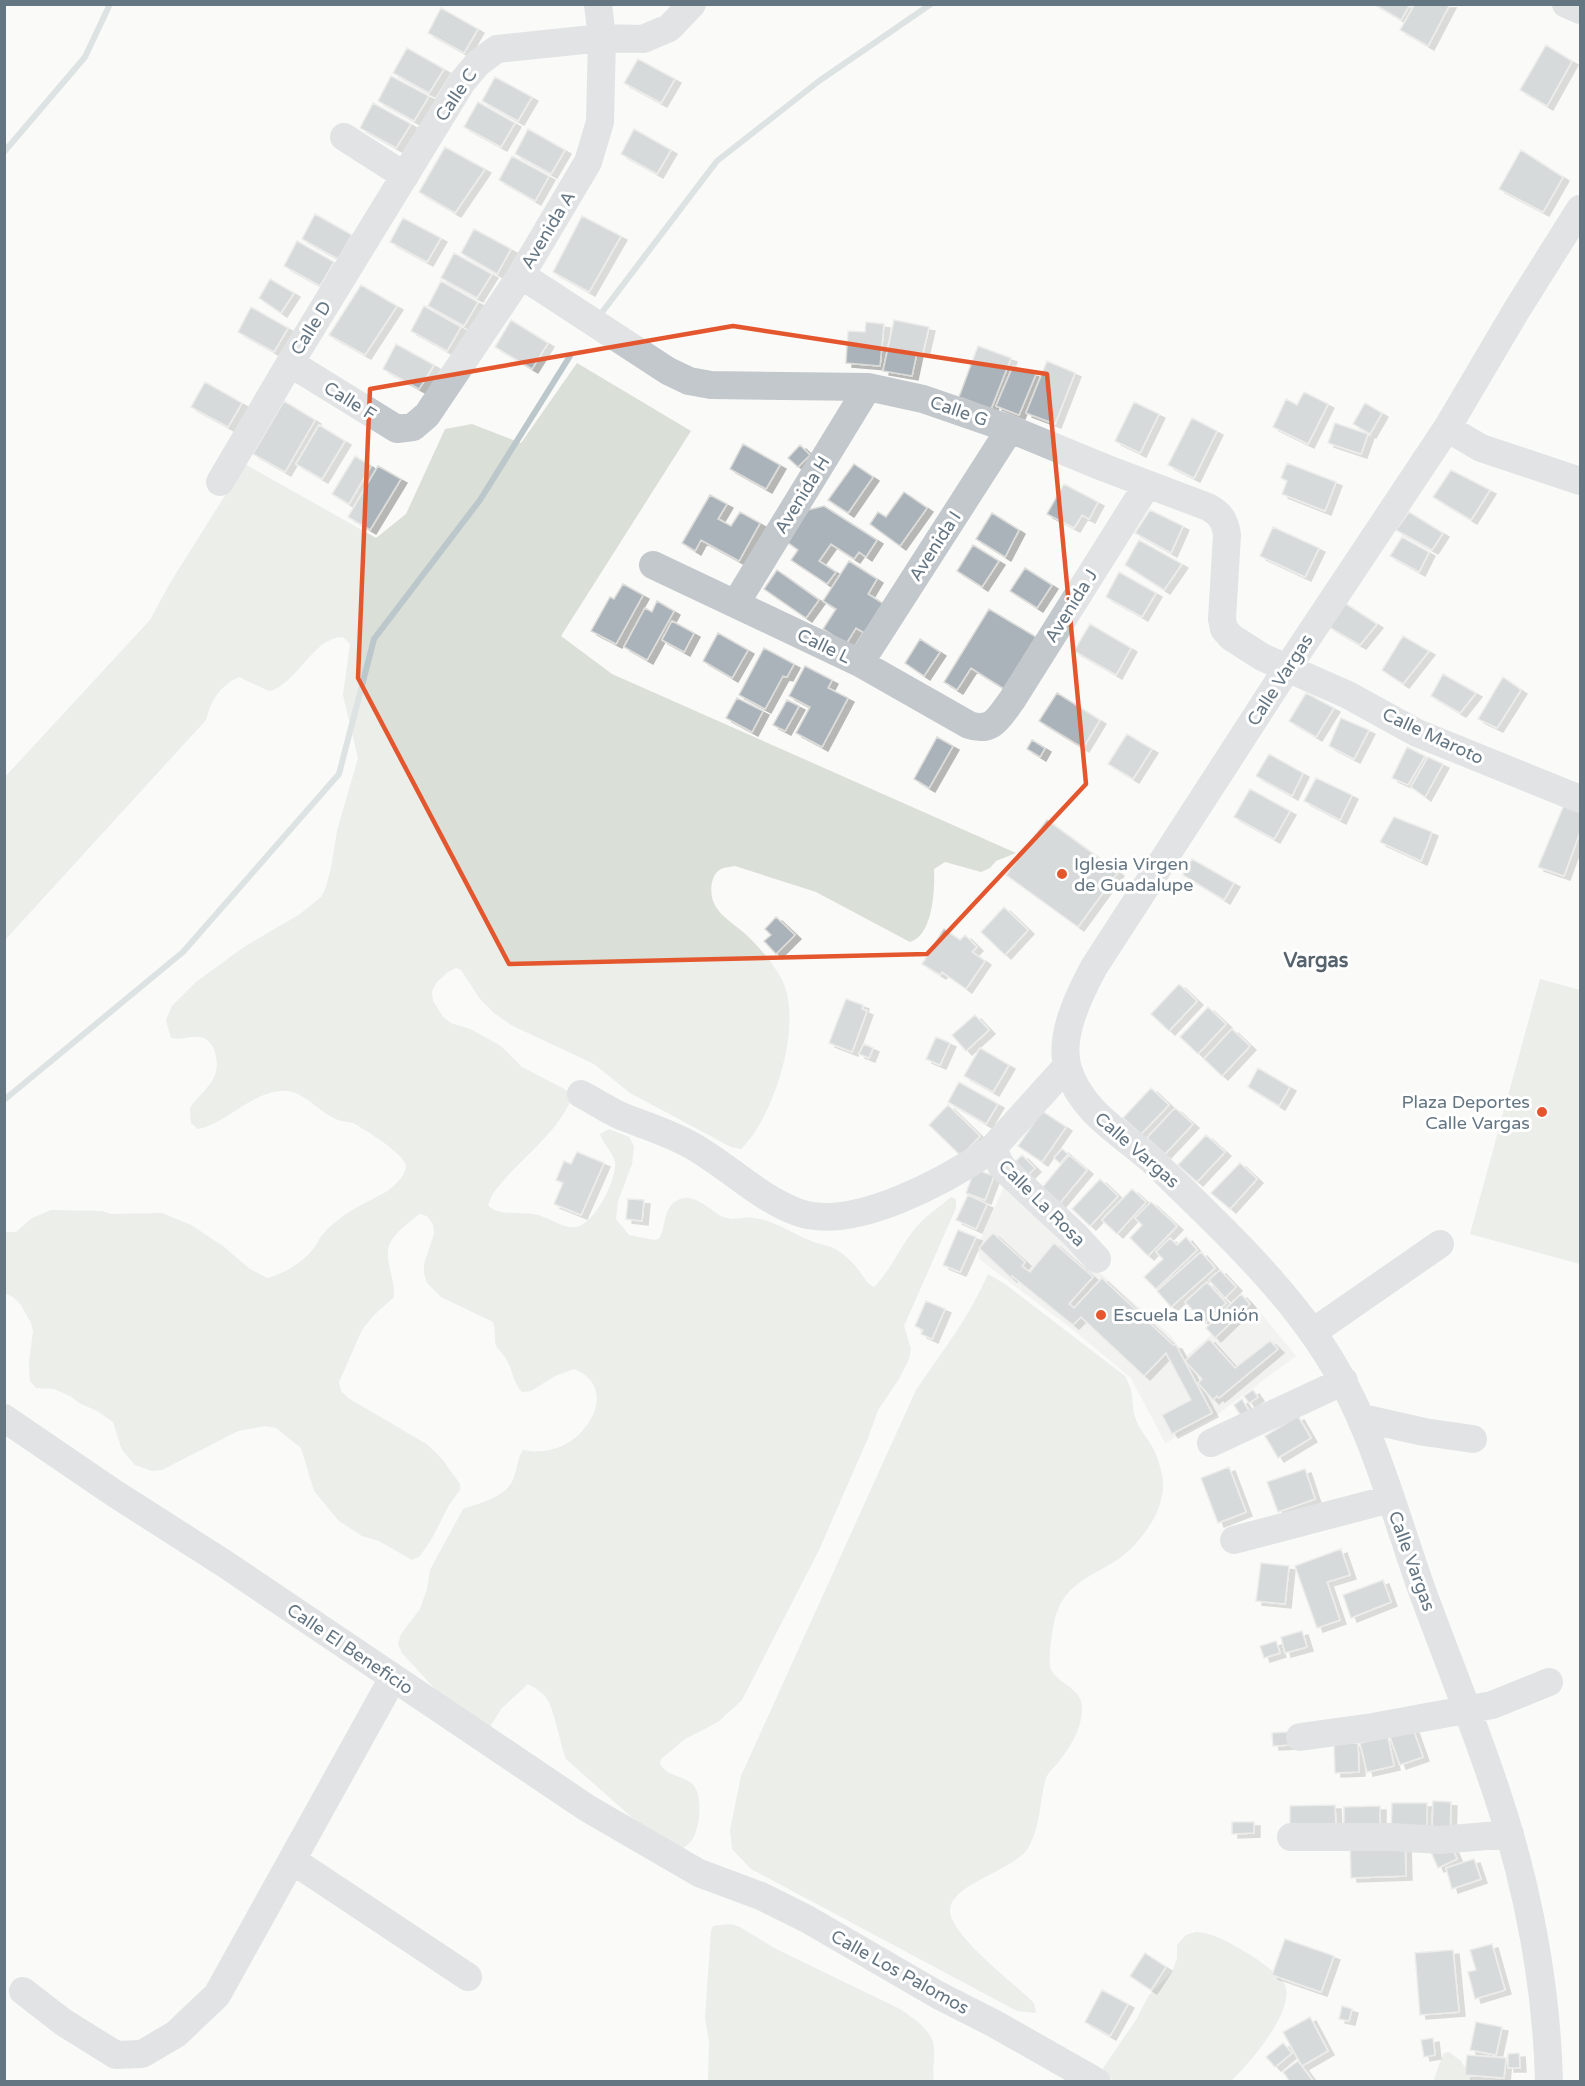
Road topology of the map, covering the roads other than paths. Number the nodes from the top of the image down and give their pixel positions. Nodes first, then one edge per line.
1 (598, 4) edge
2 (692, 4) edge
3 (1566, 4) edge
4 (1581, 10) edge
5 (602, 38) junction
6 (344, 137) dead end
7 (405, 176) junction
8 (1581, 209) edge
9 (521, 275) junction
10 (290, 363) junction
11 (868, 387) junction
12 (413, 427) joint
13 (1447, 428) junction
14 (1010, 429) junction
15 (220, 482) dead end
16 (1581, 482) edge
17 (1147, 484) junction
18 (653, 565) dead end
19 (736, 603) junction
20 (860, 663) junction
21 (1288, 667) junction
22 (991, 725) joint
23 (1581, 799) edge
24 (1067, 1066) junction
25 (581, 1094) dead end
26 (992, 1149) junction
27 (1440, 1244) dead end
28 (1097, 1258) dead end
29 (1313, 1332) junction
30 (1344, 1381) junction
31 (1362, 1418) junction
32 (4, 1419) edge
33 (1473, 1439) dead end
34 (1211, 1443) dead end
35 (1390, 1499) junction
36 (1234, 1540) dead end
37 (393, 1678) junction
38 (1549, 1682) dead end
39 (1466, 1711) junction
40 (1300, 1737) dead end
41 (1510, 1834) junction
42 (1291, 1837) dead end
43 (292, 1860) junction
44 (699, 1873) joint
45 (468, 1977) dead end
46 (23, 1991) dead end
47 (1089, 2079) edge
48 (1549, 2082) edge

1 - 5 street, Avenida A
2 - 5 street, Calle C
3 - 4 street
5 - 7 street, Calle C
5 - 9 street, Avenida A
6 - 7 street
7 - 10 street, Calle D
8 - 13 street, Calle Vargas
9 - 11 street, Calle G
9 - 12 street, Avenida A
10 - 12 street, Calle F
10 - 15 street, Calle D
11 - 14 street, Calle G
11 - 19 street, Avenida H
13 - 16 street
13 - 21 street, Calle Vargas
14 - 17 street, Calle G
14 - 20 street, Avenida I
17 - 21 street, Calle G
17 - 22 street, Avenida J
18 - 19 street, Calle L
19 - 20 street, Calle L
20 - 22 street, Calle L
21 - 23 street, Calle Maroto
21 - 24 street, Calle Vargas
24 - 26 street, Calle La Rosa
24 - 29 street, Calle Vargas
25 - 26 street
26 - 28 street, Calle La Rosa
27 - 29 street
29 - 30 street, Calle Vargas
30 - 31 street, Calle Vargas
30 - 34 street
31 - 33 street
31 - 35 street, Calle Vargas
32 - 37 street, Calle El Beneficio
35 - 36 street
35 - 39 street, Calle Vargas
37 - 43 street
37 - 44 street, Calle El Beneficio
38 - 39 street
39 - 40 street
39 - 41 street, Calle Vargas
41 - 42 street
41 - 48 street, Calle Vargas
43 - 45 street
43 - 46 street
44 - 47 street, Calle Los Palomos

